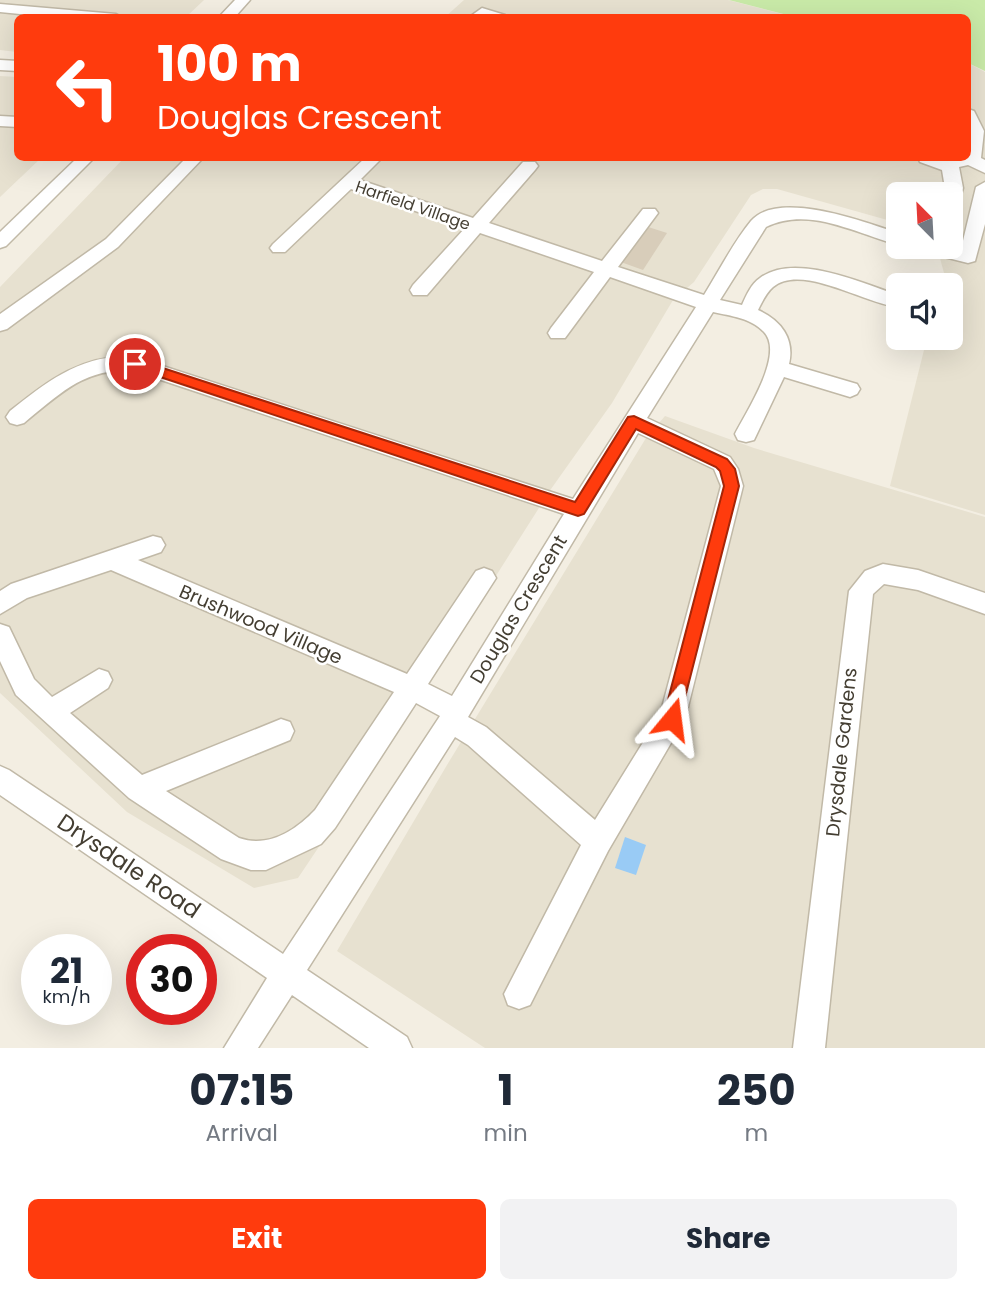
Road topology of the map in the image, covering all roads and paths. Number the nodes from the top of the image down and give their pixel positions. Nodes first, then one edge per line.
1 (243, 0) edge
2 (0, 8) edge
3 (70, 14) edge
4 (229, 14) edge
5 (971, 112) edge
6 (83, 161) edge
7 (192, 161) edge
8 (371, 161) edge
9 (934, 161) edge
10 (979, 165) edge
11 (528, 166) dead end
12 (950, 167) junction
13 (348, 182) junction
14 (953, 182) edge
15 (985, 187) edge
16 (649, 213) dead end
17 (478, 227) junction
18 (886, 236) edge
19 (0, 242) edge
20 (279, 248) dead end
21 (963, 256) edge
22 (607, 269) junction
23 (420, 290) dead end
24 (886, 298) edge
25 (709, 304) junction
26 (747, 313) junction
27 (0, 324) edge
28 (558, 333) dead end
29 (778, 369) junction
30 (850, 389) dead end
31 (18, 417) dead end
32 (634, 421) junction
33 (746, 434) dead end
34 (578, 510) junction
35 (153, 545) dead end
36 (112, 560) junction
37 (484, 579) dead end
38 (0, 604) edge
39 (985, 604) edge
40 (0, 635) edge
41 (99, 680) dead end
42 (410, 687) junction
43 (50, 712) junction
44 (454, 716) junction
45 (281, 730) dead end
46 (0, 779) edge
47 (139, 789) junction
48 (598, 841) junction
49 (289, 977) junction
50 (519, 994) dead end
51 (240, 1048) edge
52 (396, 1048) edge
53 (809, 1048) edge

1 - 4 street
2 - 3 street
5 - 10 street
6 - 19 street
7 - 27 street
8 - 13 street, Harfield Village
9 - 12 street
10 - 12 street
11 - 17 street, Harfield Village
12 - 14 street
13 - 17 street, Harfield Village
13 - 20 street, Harfield Village
15 - 21 street
16 - 22 street
17 - 22 street, Harfield Village
17 - 23 street, Harfield Village
18 - 25 street, Douglas Crescent
22 - 25 street, Harfield Village
22 - 28 street
24 - 26 street
25 - 26 street, Harfield Village
25 - 32 street, Douglas Crescent
26 - 29 street
29 - 30 street
29 - 33 street
31 - 34 street
32 - 34 street, Douglas Crescent
32 - 48 street
34 - 44 street, Douglas Crescent
35 - 36 street
36 - 38 street
36 - 42 street, Brushwood Village
37 - 42 street
39 - 53 street, Drysdale Gardens
40 - 43 street
41 - 43 street
42 - 44 street, Brushwood Village
42 - 47 street
43 - 47 street
44 - 48 street, Brushwood Village
44 - 49 street, Douglas Crescent
45 - 47 street
46 - 49 street, Drysdale Road
48 - 50 street
49 - 51 street, Douglas Crescent
49 - 52 street, Drysdale Road

